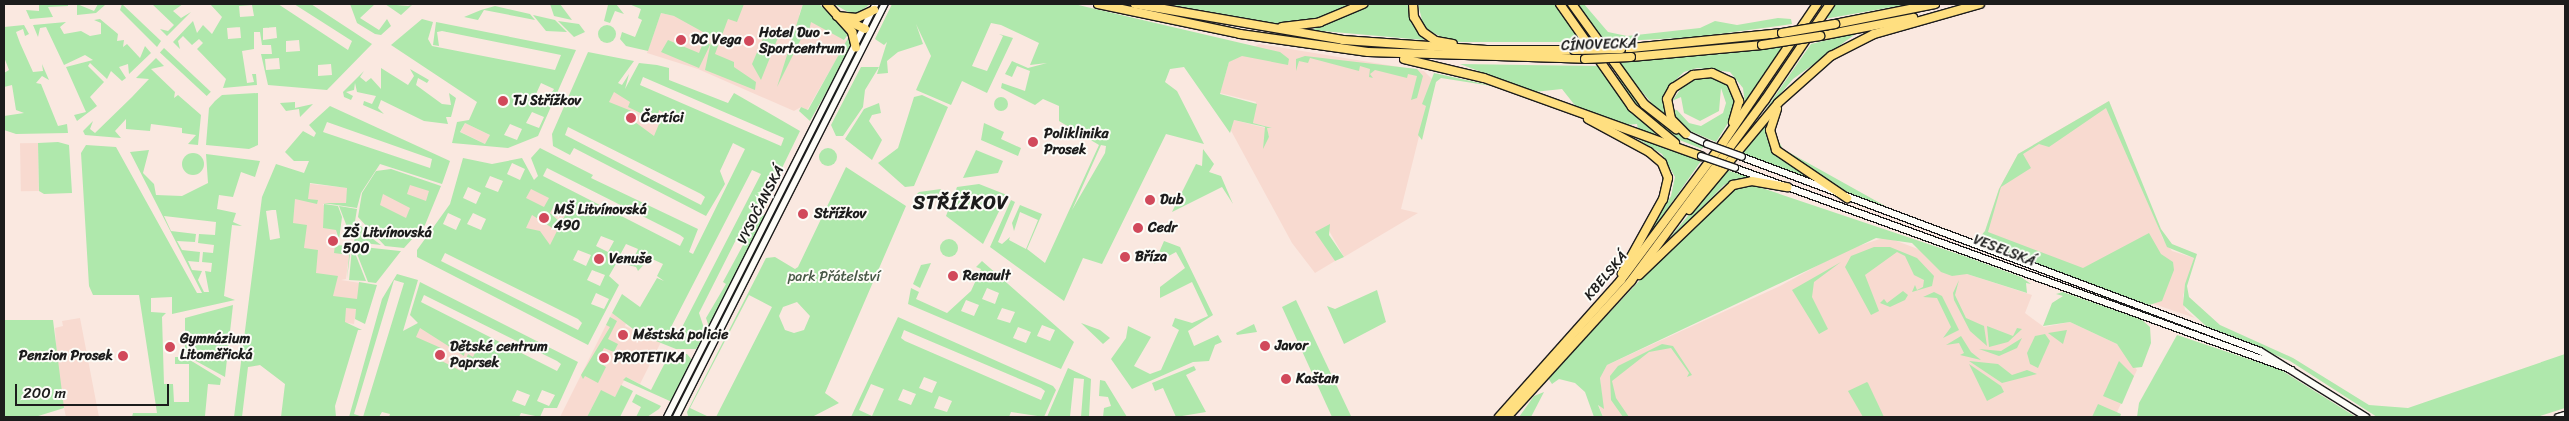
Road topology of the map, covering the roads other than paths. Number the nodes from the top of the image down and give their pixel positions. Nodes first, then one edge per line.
1 (827, 4) edge
2 (885, 4) edge
3 (1098, 4) edge
4 (1135, 4) edge
5 (1363, 4) edge
6 (1413, 4) edge
7 (1560, 4) edge
8 (1572, 4) edge
9 (1817, 4) edge
10 (1830, 4) edge
11 (1935, 4) edge
12 (1974, 4) edge
13 (1980, 4) edge
14 (875, 7) edge
15 (838, 16) junction
16 (1240, 25) junction
17 (869, 31) junction
18 (856, 48) junction
19 (1487, 50) junction
20 (1368, 52) junction
21 (1795, 85) junction
22 (1562, 106) junction
23 (1686, 134) junction
24 (1723, 143) junction
25 (1701, 156) junction
26 (1787, 187) junction
27 (1847, 198) junction
28 (1659, 243) junction
29 (1631, 281) junction
30 (1612, 290) junction
31 (2298, 372) junction
32 (2565, 415) edge
33 (667, 417) edge
34 (676, 417) edge
35 (1499, 417) edge
36 (1507, 417) edge
37 (2366, 417) edge
38 (2558, 417) edge

1 - 15 highway
2 - 17 main road, VYSOČANSKÁ
3 - 20 highway, CÍNOVECKÁ
4 - 16 highway
5 - 16 highway
6 - 19 highway
7 - 25 highway
8 - 23 highway
9 - 24 highway
10 - 28 highway, KBELSKÁ
11 - 19 highway, CÍNOVECKÁ, bridge
12 - 20 highway, CÍNOVECKÁ, bridge
13 - 21 highway
14 - 15 highway
14 - 17 main road, VYSOČANSKÁ
15 - 17 highway
15 - 18 highway
16 - 19 highway, CÍNOVECKÁ
17 - 18 main road, VYSOČANSKÁ
17 - 34 main road, VYSOČANSKÁ
18 - 33 main road, VYSOČANSKÁ
20 - 22 highway
21 - 27 highway
21 - 28 highway
22 - 25 highway
22 - 30 highway
23 - 24 highway
23 - 27 main road, VESELSKÁ, bridge
24 - 30 highway, KBELSKÁ
25 - 26 main road, VESELSKÁ, bridge
26 - 29 highway
26 - 31 main road, VESELSKÁ
27 - 31 main road, VESELSKÁ
28 - 29 highway, KBELSKÁ
29 - 36 highway, KBELSKÁ
30 - 35 highway, KBELSKÁ
31 - 37 main road, VESELSKÁ
32 - 38 main road

